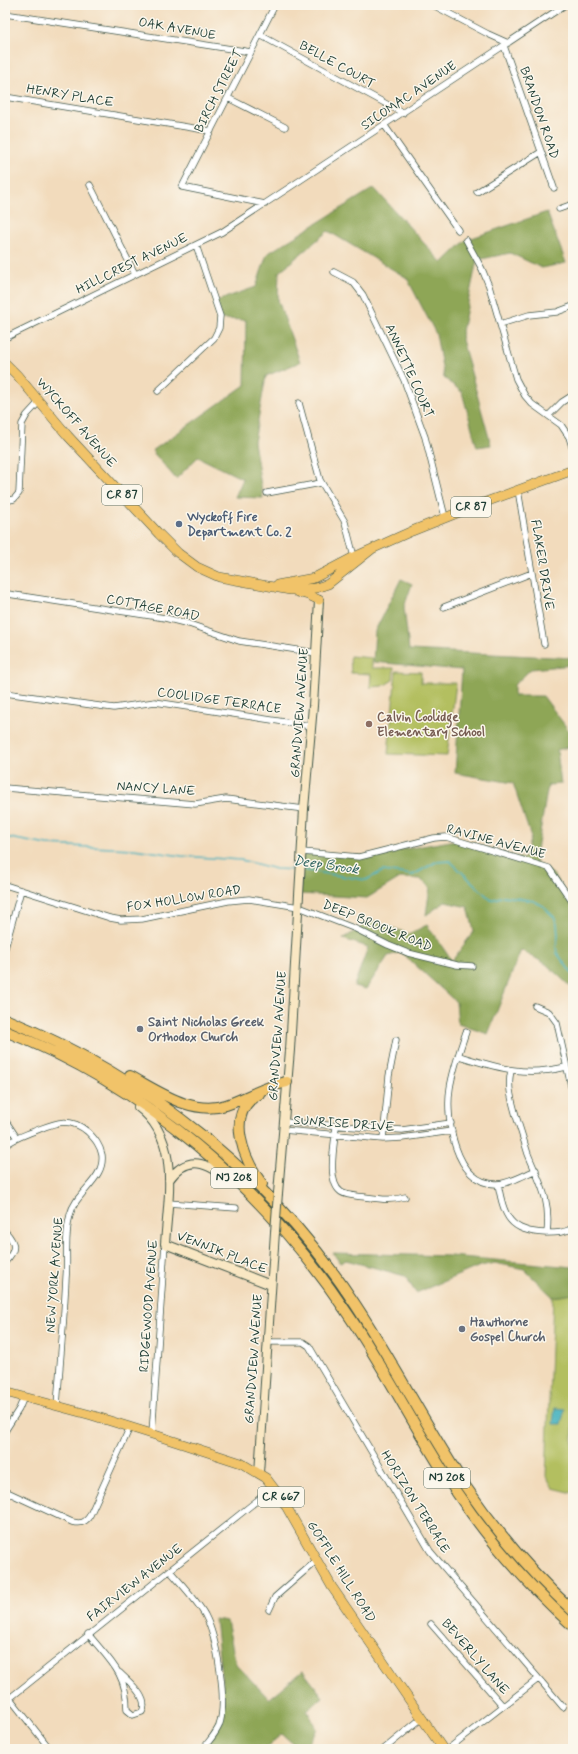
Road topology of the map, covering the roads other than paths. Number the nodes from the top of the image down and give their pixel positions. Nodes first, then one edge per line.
1 (275, 5) edge
2 (433, 5) edge
3 (565, 5) edge
4 (5, 14) edge
5 (260, 35) junction
6 (506, 44) junction
7 (251, 52) junction
8 (5, 97) edge
9 (228, 98) junction
10 (403, 113) junction
11 (385, 126) junction
12 (286, 127) dead end
13 (211, 131) junction
14 (541, 152) junction
15 (90, 185) dead end
16 (554, 188) dead end
17 (477, 192) dead end
18 (265, 204) junction
19 (573, 204) edge
20 (559, 209) dead end
21 (458, 230) dead end
22 (466, 240) dead end
23 (196, 245) junction
24 (334, 272) dead end
25 (135, 274) junction
26 (573, 306) edge
27 (500, 324) junction
28 (5, 338) edge
29 (5, 363) edge
30 (158, 391) dead end
31 (573, 395) edge
32 (39, 402) junction
33 (299, 403) dead end
34 (549, 415) junction
35 (573, 450) edge
36 (573, 470) edge
37 (321, 483) junction
38 (518, 490) junction
39 (267, 493) dead end
40 (5, 501) edge
41 (445, 517) junction
42 (372, 549) junction
43 (354, 557) junction
44 (532, 573) junction
45 (314, 578) junction
46 (266, 586) junction
47 (316, 588) junction
48 (290, 590) junction
49 (8, 594) dead end
50 (319, 600) junction
51 (444, 607) dead end
52 (544, 644) dead end
53 (316, 652) junction
54 (5, 693) edge
55 (311, 726) junction
56 (5, 788) edge
57 (304, 809) junction
58 (302, 852) junction
59 (5, 885) edge
60 (21, 890) junction
61 (573, 903) edge
62 (299, 907) junction
63 (5, 948) edge
64 (472, 966) dead end
65 (535, 1006) dead end
66 (5, 1019) edge
67 (5, 1031) edge
68 (466, 1032) dead end
69 (396, 1040) dead end
70 (67, 1047) junction
71 (458, 1056) junction
72 (566, 1067) junction
73 (511, 1071) junction
74 (95, 1075) junction
75 (287, 1082) junction
76 (573, 1095) edge
77 (5, 1120) edge
78 (451, 1124) junction
79 (283, 1126) junction
80 (336, 1126) junction
81 (384, 1130) junction
82 (452, 1131) junction
83 (335, 1135) junction
84 (17, 1138) junction
85 (383, 1139) junction
86 (5, 1146) edge
87 (536, 1170) junction
88 (169, 1180) junction
89 (498, 1184) junction
90 (405, 1197) dead end
91 (168, 1203) junction
92 (236, 1208) dead end
93 (283, 1211) junction
94 (274, 1217) junction
95 (573, 1228) edge
96 (5, 1231) edge
97 (547, 1233) junction
98 (165, 1244) junction
99 (5, 1262) edge
100 (271, 1284) junction
101 (267, 1342) junction
102 (5, 1392) edge
103 (24, 1397) junction
104 (57, 1406) junction
105 (130, 1427) junction
106 (5, 1431) edge
107 (152, 1434) junction
108 (259, 1473) junction
109 (274, 1486) junction
110 (6, 1492) edge
111 (5, 1499) edge
112 (316, 1561) junction
113 (170, 1571) junction
114 (269, 1610) dead end
115 (573, 1611) edge
116 (431, 1624) dead end
117 (573, 1626) edge
118 (88, 1634) junction
119 (120, 1673) junction
120 (538, 1679) junction
121 (5, 1692) edge
122 (10, 1698) junction
123 (503, 1706) junction
124 (563, 1707) dead end
125 (422, 1718) junction
126 (50, 1749) edge
127 (203, 1749) edge
128 (384, 1749) edge
129 (443, 1749) edge
130 (448, 1749) edge

1 - 5 street, BIRCH STREET
2 - 6 street
3 - 6 street, SICOMAC AVENUE
4 - 7 street, OAK AVENUE
5 - 7 street, BIRCH STREET
5 - 10 street, BELLE COURT
6 - 10 street, SICOMAC AVENUE
6 - 14 street, BRANDON ROAD
7 - 9 street, BIRCH STREET
8 - 13 street, HENRY PLACE
9 - 12 street
9 - 13 street, BIRCH STREET
10 - 11 street, SICOMAC AVENUE
11 - 18 street, SICOMAC AVENUE
11 - 21 street
13 - 18 street, BIRCH STREET
14 - 16 street, BRANDON ROAD
14 - 17 street
15 - 25 street
18 - 23 street, HILLCREST AVENUE
19 - 20 street
22 - 27 street
23 - 25 street, HILLCREST AVENUE
23 - 30 street
24 - 41 street, ANNETTE COURT
25 - 28 street, HILLCREST AVENUE
26 - 27 street
27 - 34 street
29 - 32 main road, WYCKOFF AVENUE / CR 87
31 - 34 street
32 - 40 street
32 - 46 main road, WYCKOFF AVENUE / CR 87
33 - 37 street
34 - 35 street
36 - 38 main road, WYCKOFF AVENUE / CR 87
37 - 39 street
37 - 43 street
38 - 41 main road, WYCKOFF AVENUE / CR 87
38 - 44 street, FLAKER DRIVE
41 - 42 main road, WYCKOFF AVENUE / CR 87
42 - 43 main road, WYCKOFF AVENUE / CR 87
42 - 47 main road, WYCKOFF AVENUE / CR 87
43 - 45 main road, WYCKOFF AVENUE / CR 87
44 - 51 street
44 - 52 street, FLAKER DRIVE
45 - 46 main road, WYCKOFF AVENUE / CR 87
45 - 47 main road
46 - 48 main road, WYCKOFF AVENUE / CR 87
47 - 48 main road, WYCKOFF AVENUE / CR 87
47 - 50 main road
48 - 50 main road
49 - 53 street, COTTAGE ROAD
50 - 53 street, GRANDVIEW AVENUE
53 - 55 street, GRANDVIEW AVENUE
54 - 55 street, COOLIDGE TERRACE
55 - 57 street, GRANDVIEW AVENUE
56 - 57 street, NANCY LANE
57 - 58 street, GRANDVIEW AVENUE
58 - 61 street, RAVINE AVENUE
58 - 62 street, GRANDVIEW AVENUE
59 - 60 street, FOX HOLLOW ROAD
60 - 62 street, FOX HOLLOW ROAD
60 - 63 street
62 - 64 street, DEEP BROOK ROAD
62 - 75 street, GRANDVIEW AVENUE
65 - 72 street
66 - 70 highway, NJ 208
67 - 74 highway, NJ 208
68 - 71 street
69 - 81 street
70 - 75 highway
70 - 93 highway, NJ 208
71 - 73 street
71 - 78 street
72 - 73 street
72 - 76 street
73 - 87 street
74 - 88 street, RIDGEWOOD AVENUE
74 - 94 highway, NJ 208
75 - 79 street, GRANDVIEW AVENUE
75 - 93 highway
77 - 84 street
78 - 81 street, SUNRISE DRIVE
78 - 82 street
79 - 80 street, SUNRISE DRIVE
79 - 83 street, SUNRISE DRIVE
79 - 100 street, GRANDVIEW AVENUE, bridge
80 - 81 street, SUNRISE DRIVE
80 - 83 street
81 - 85 street
82 - 85 street, SUNRISE DRIVE
82 - 89 street
83 - 85 street, SUNRISE DRIVE
83 - 90 street
84 - 86 street, NEW YORK AVENUE
84 - 104 street, NEW YORK AVENUE
87 - 89 street
87 - 97 street
88 - 91 street, RIDGEWOOD AVENUE
88 - 94 street
89 - 97 street
91 - 92 street
91 - 98 street, RIDGEWOOD AVENUE
93 - 115 highway, NJ 208
94 - 117 highway, NJ 208
95 - 97 street
96 - 99 street
98 - 100 street, VENNIK PLACE
98 - 107 street, RIDGEWOOD AVENUE
100 - 101 street, GRANDVIEW AVENUE
101 - 108 street, GRANDVIEW AVENUE
101 - 120 street, HORIZON TERRACE
102 - 103 main road, GOFFLE HILL ROAD / CR 667
103 - 104 main road, GOFFLE HILL ROAD / CR 667
103 - 106 street
104 - 105 main road, GOFFLE HILL ROAD / CR 667
105 - 107 main road, GOFFLE HILL ROAD / CR 667
105 - 110 street
107 - 108 main road, GOFFLE HILL ROAD / CR 667
108 - 109 main road, GOFFLE HILL ROAD / CR 667
109 - 112 main road, GOFFLE HILL ROAD / CR 667
109 - 113 street, FAIRVIEW AVENUE
110 - 111 street
112 - 114 street
112 - 125 main road, GOFFLE HILL ROAD / CR 667
113 - 118 street, FAIRVIEW AVENUE
113 - 127 street
116 - 123 street, BEVERLY LANE
118 - 119 street
118 - 122 street, FAIRVIEW AVENUE
119 - 119 street
120 - 123 street
120 - 124 street, HORIZON TERRACE
121 - 122 street
122 - 126 street
123 - 130 street
125 - 128 street
125 - 129 main road, GOFFLE HILL ROAD / CR 667

